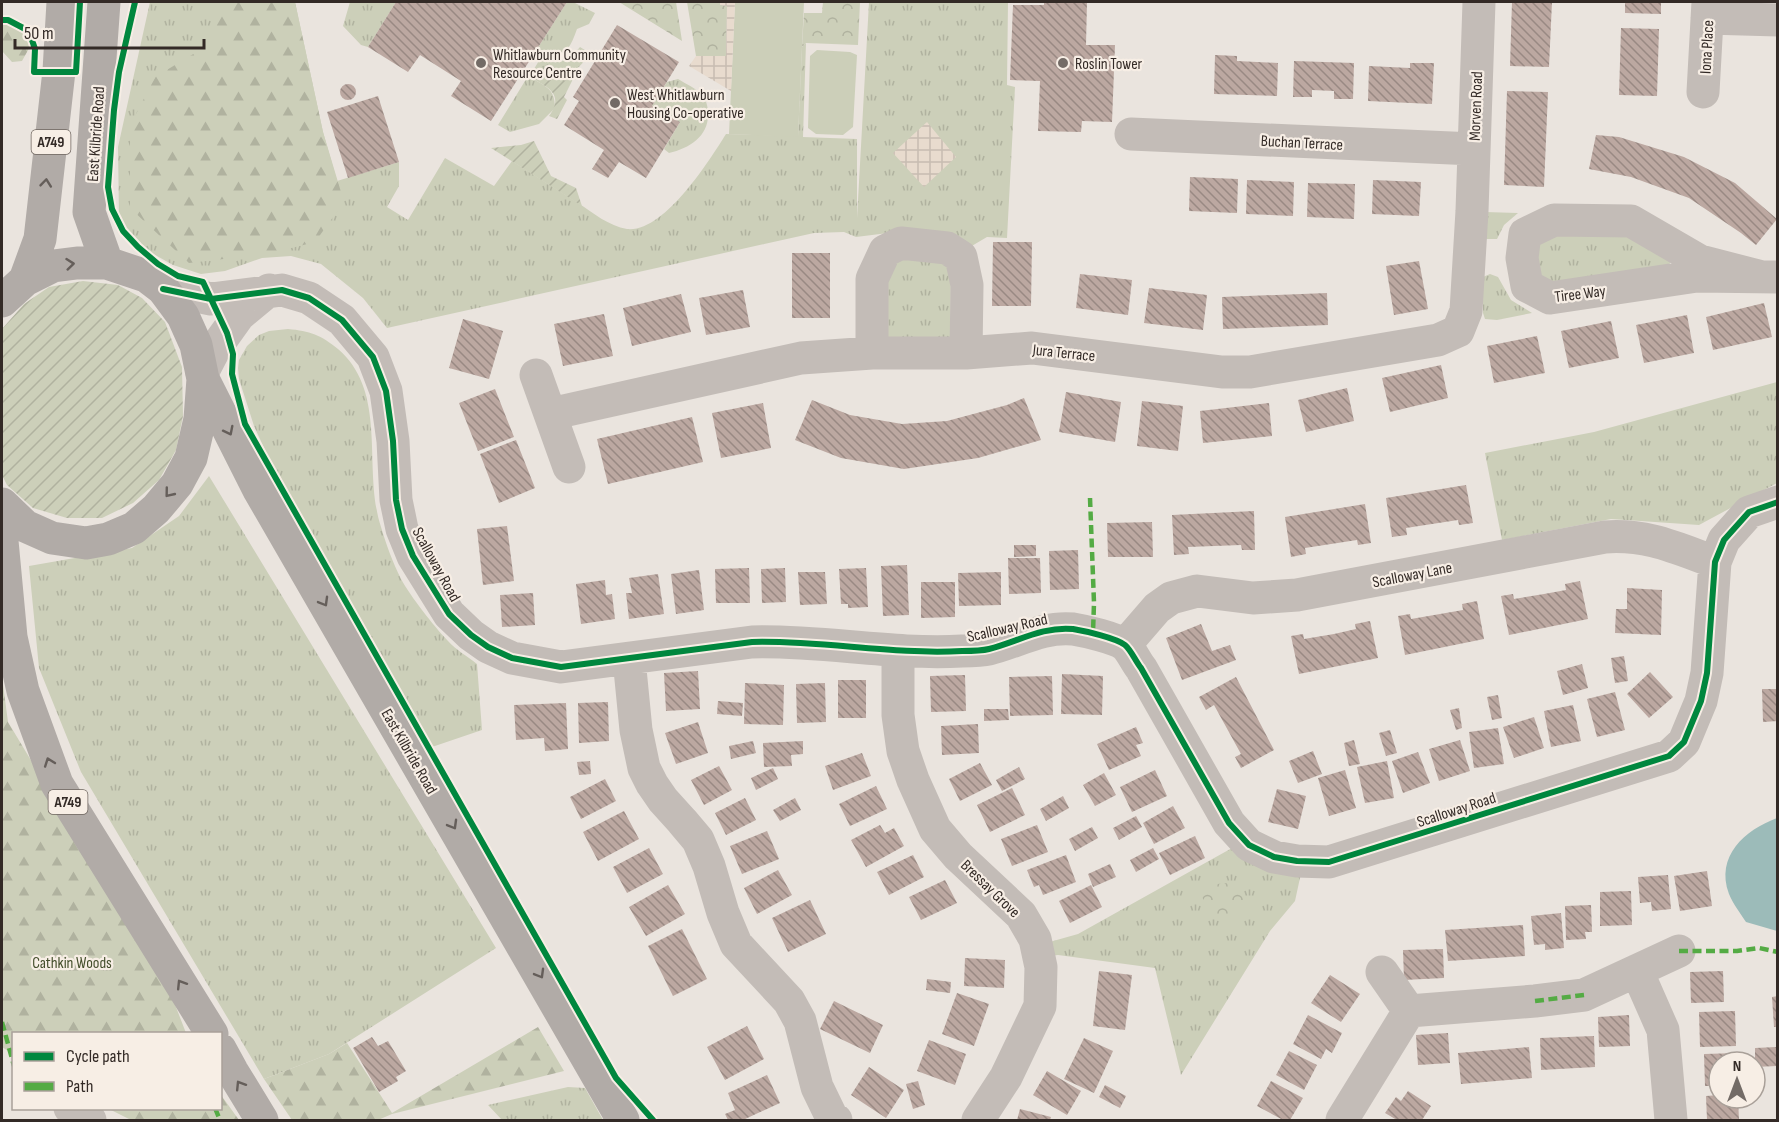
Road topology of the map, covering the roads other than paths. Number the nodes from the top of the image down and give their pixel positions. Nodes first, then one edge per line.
1 (63, 2) edge
2 (104, 2) edge
3 (1479, 2) edge
4 (1707, 10) edge
5 (1778, 20) edge
6 (1703, 92) dead end
7 (1131, 134) dead end
8 (1474, 149) junction
9 (1472, 211) joint
10 (1469, 258) junction
11 (1522, 258) junction
12 (107, 263) junction
13 (1770, 277) edge
14 (163, 289) junction
15 (268, 290) junction
16 (13, 291) edge
17 (872, 353) junction
18 (966, 353) junction
19 (536, 375) dead end
20 (202, 376) junction
21 (550, 414) junction
22 (569, 467) dead end
23 (1778, 502) edge
24 (2, 504) edge
25 (2, 541) edge
26 (1715, 562) junction
27 (1125, 645) junction
28 (898, 651) junction
29 (629, 659) junction
30 (1678, 951) dead end
31 (1637, 971) junction
32 (1382, 972) dead end
33 (1410, 1011) junction
34 (211, 1032) edge
35 (222, 1052) edge
36 (73, 1110) edge
37 (90, 1120) edge
38 (262, 1120) edge
39 (623, 1120) edge
40 (836, 1120) edge
41 (978, 1120) edge
42 (1342, 1120) edge
43 (1671, 1120) edge

16 -> 1 main road, A749
2 - 12 main road, East Kilbride Road / A749
3 - 8 street, Morven Road
4 - 5 street
4 - 6 street, Iona Place
7 - 8 street, Buchan Terrace
8 - 9 street, Morven Road
9 - 10 street, Jura Terrace
10 - 11 street
10 - 18 street, Jura Terrace
11 - 13 street, Tiree Way
11 - 13 street, Tiree Way
12 - 14 main road
16 -> 12 main road
14 - 15 street, Scalloway Road
14 - 20 main road
15 - 20 street
15 - 29 street, Scalloway Road
17 - 18 street, Jura Terrace
17 - 18 street
17 - 21 street, Jura Terrace
19 - 21 street
20 -> 24 main road
20 -> 39 main road, East Kilbride Road
21 - 22 street
23 - 26 street, Scalloway Road
34 -> 25 main road, A749
26 - 27 street, Scalloway Lane
26 - 27 street, Scalloway Road
27 - 28 street, Scalloway Road
28 - 29 street, Scalloway Road
28 - 41 street, Bressay Grove
29 - 40 street
30 - 31 street
31 - 33 street
31 - 43 street
32 - 33 street
33 - 42 street
38 -> 35 main road
36 - 37 street

